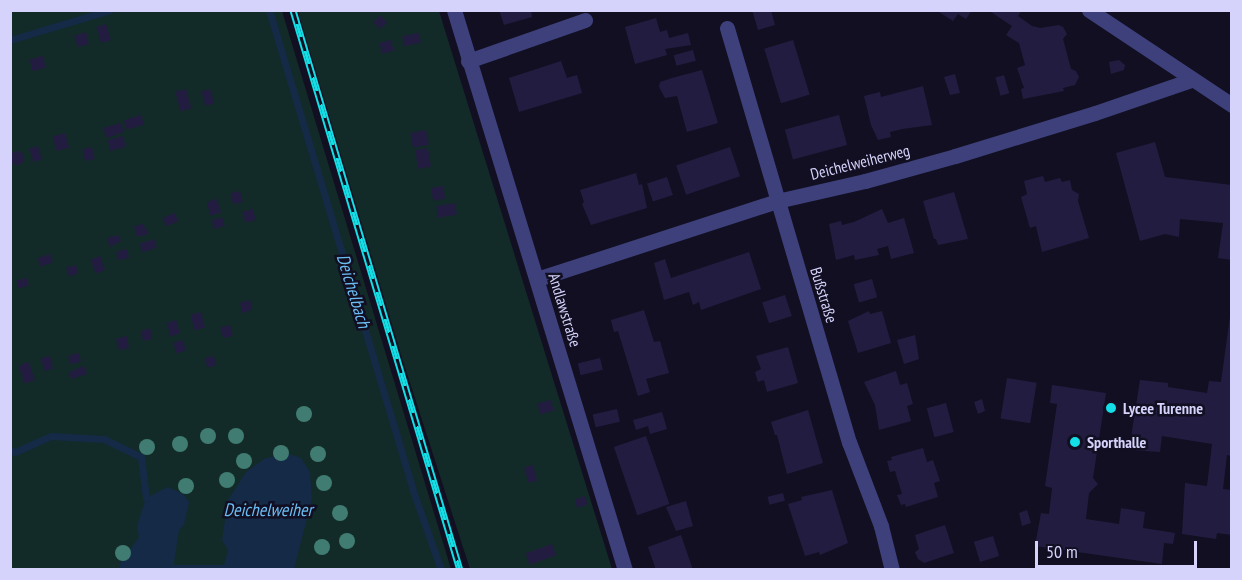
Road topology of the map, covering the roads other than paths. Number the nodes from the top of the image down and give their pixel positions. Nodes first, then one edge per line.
1 (454, 10) edge
2 (1089, 10) edge
3 (585, 20) dead end
4 (727, 28) dead end
5 (468, 61) junction
6 (1191, 80) junction
7 (1232, 105) edge
8 (777, 201) junction
9 (537, 279) junction
10 (625, 570) edge
11 (892, 570) edge

1 - 5 street, Andlawstraße
2 - 6 street
3 - 5 street
4 - 8 street, Bußstraße
5 - 9 street, Andlawstraße
6 - 7 street
6 - 8 street, Deichelweiherweg
8 - 9 street, Deichelweiherweg
8 - 11 street, Bußstraße
9 - 10 street, Andlawstraße

